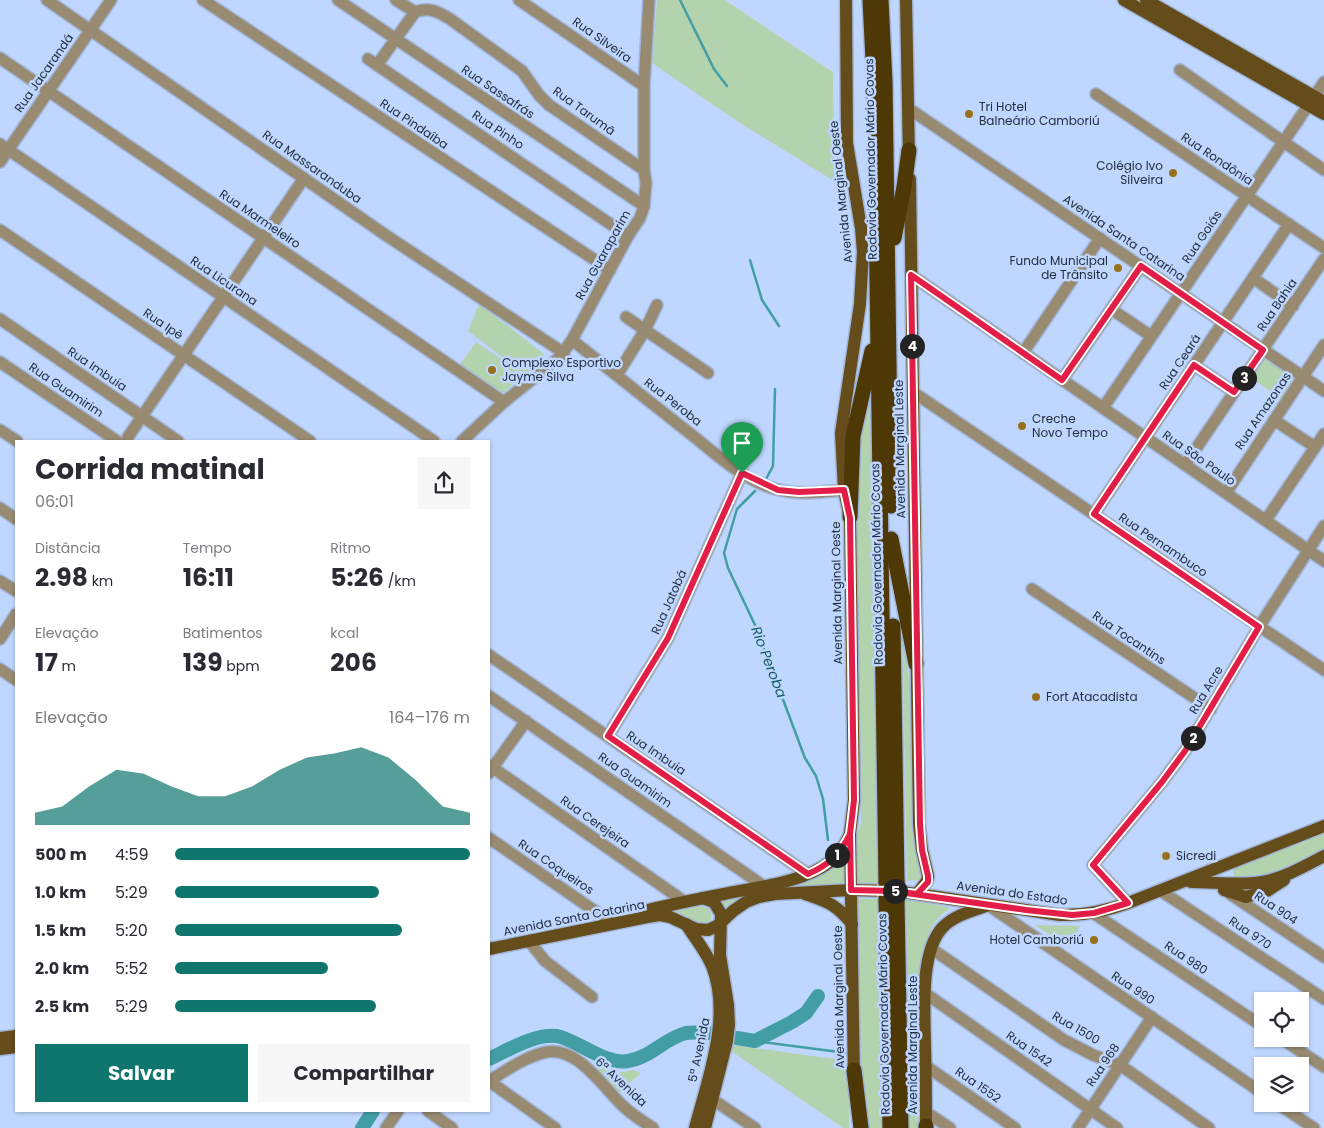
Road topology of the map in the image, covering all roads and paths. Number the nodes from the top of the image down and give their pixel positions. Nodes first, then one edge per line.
1 (47, 0) edge
2 (111, 0) edge
3 (203, 0) edge
4 (338, 0) edge
5 (396, 0) edge
6 (519, 0) edge
7 (649, 0) edge
8 (846, 0) edge
9 (870, 0) edge
10 (881, 0) edge
11 (906, 0) edge
12 (1124, 0) edge
13 (1146, 0) edge
14 (414, 12) junction
15 (91, 30) junction
16 (396, 40) junction
17 (0, 58) edge
18 (1180, 70) dead end
19 (1324, 82) edge
20 (644, 86) junction
21 (49, 92) junction
22 (1096, 94) dead end
23 (1315, 100) edge
24 (908, 108) junction
25 (1324, 114) edge
26 (1282, 141) junction
27 (4, 147) edge
28 (909, 150) junction
29 (0, 162) edge
30 (644, 170) junction
31 (1324, 170) edge
32 (304, 178) junction
33 (1246, 195) junction
34 (644, 206) junction
35 (1289, 224) junction
36 (0, 230) edge
37 (628, 236) junction
38 (264, 238) junction
39 (1100, 238) junction
40 (1324, 248) edge
41 (1324, 259) edge
42 (888, 261) junction
43 (1141, 266) junction
44 (610, 270) junction
45 (911, 275) junction
46 (1253, 278) junction
47 (1180, 293) junction
48 (224, 298) junction
49 (657, 305) dead end
50 (1292, 306) junction
51 (1111, 309) junction
52 (626, 317) dead end
53 (0, 319) edge
54 (878, 322) junction
55 (1223, 322) junction
56 (645, 330) junction
57 (1151, 336) junction
58 (572, 340) junction
59 (1324, 345) edge
60 (1263, 350) junction
61 (564, 353) junction
62 (1023, 353) junction
63 (184, 355) junction
64 (0, 362) edge
65 (1194, 365) junction
66 (708, 374) dead end
67 (617, 375) junction
68 (1303, 377) junction
69 (1062, 380) junction
70 (1324, 391) edge
71 (912, 392) junction
72 (1234, 392) junction
73 (504, 402) junction
74 (1103, 408) junction
75 (142, 417) junction
76 (1274, 420) junction
77 (0, 430) edge
78 (1324, 434) edge
79 (1146, 438) junction
80 (15, 440) edge
81 (116, 440) edge
82 (127, 440) edge
83 (176, 440) edge
84 (309, 440) edge
85 (433, 440) edge
86 (463, 440) edge
87 (1315, 447) junction
88 (1185, 465) junction
89 (742, 473) junction
90 (844, 490) junction
91 (1226, 493) junction
92 (0, 508) edge
93 (1094, 514) junction
94 (15, 518) edge
95 (850, 518) junction
96 (1266, 520) junction
97 (1324, 526) edge
98 (891, 539) junction
99 (1308, 550) junction
100 (1324, 561) edge
101 (0, 581) edge
102 (1032, 589) dead end
103 (15, 590) edge
104 (15, 616) edge
105 (1259, 627) junction
106 (0, 639) edge
107 (490, 656) edge
108 (916, 664) junction
109 (0, 669) edge
110 (1324, 670) edge
111 (15, 679) edge
112 (490, 697) edge
113 (1211, 709) junction
114 (526, 721) junction
115 (608, 736) junction
116 (490, 769) edge
117 (1324, 826) edge
118 (850, 834) junction
119 (490, 839) edge
120 (1324, 856) edge
121 (1300, 868) junction
122 (808, 874) junction
123 (1184, 882) junction
124 (1212, 882) junction
125 (764, 887) junction
126 (851, 890) junction
127 (1224, 890) junction
128 (892, 891) junction
129 (1161, 891) junction
130 (801, 892) junction
131 (917, 894) junction
132 (703, 898) junction
133 (685, 902) junction
134 (1128, 903) junction
135 (988, 905) junction
136 (1094, 913) junction
137 (608, 920) junction
138 (722, 920) junction
139 (686, 924) junction
140 (852, 924) junction
141 (529, 941) junction
142 (490, 944) edge
143 (490, 949) edge
144 (932, 949) junction
145 (1324, 956) edge
146 (925, 993) junction
147 (592, 997) dead end
148 (1324, 999) edge
149 (1152, 1017) junction
150 (1254, 1021) edge
151 (15, 1036) edge
152 (0, 1038) edge
153 (15, 1046) edge
154 (1294, 1047) edge
155 (0, 1049) edge
156 (1120, 1065) junction
157 (926, 1066) junction
158 (1324, 1066) edge
159 (854, 1070) junction
160 (490, 1080) edge
161 (490, 1082) edge
162 (1254, 1087) edge
163 (712, 1099) junction
164 (1090, 1109) junction
165 (397, 1112) edge
166 (429, 1112) edge
167 (1290, 1112) edge
168 (926, 1124) edge
169 (386, 1128) edge
170 (452, 1128) edge
171 (555, 1128) edge
172 (652, 1128) edge
173 (695, 1128) edge
174 (705, 1128) edge
175 (755, 1128) edge
176 (855, 1128) edge
177 (861, 1128) edge
178 (890, 1128) edge
179 (900, 1128) edge
180 (950, 1128) edge
181 (1015, 1128) edge
182 (1078, 1128) edge
183 (1117, 1128) edge
184 (1209, 1128) edge
185 (1314, 1128) edge

1 - 15 street, Rua Massaranduba
2 - 15 street, Rua Jacarandá
3 - 44 street, Rua Pindaíba
4 - 16 street, Rua Sassafrás
5 - 14 street
6 - 20 street, Rua Silveira
7 - 20 street, Rua Guaraparim
8 - 90 main road, Avenida Marginal Oeste
9 - 54 highway, Rodovia Governador Mário Covas
10 - 42 highway, Rodovia Governador Mário Covas
11 - 24 main road, Avenida Marginal Leste
12 - 23 main road
13 - 23 main road
14 - 16 street, Rua Pinho
14 - 30 street, Rua Tarumã
15 - 21 street, Rua Jacarandá
15 - 32 street, Rua Massaranduba
16 - 34 street, Rua Sassafrás
16 - 37 street, Rua Pinho
17 - 21 street, Rua Marmeleiro
18 - 26 street
19 - 23 street, Rua Goiás
20 - 30 street, Rua Guaraparim
21 - 27 street, Rua Jacarandá
21 - 38 street, Rua Marmeleiro
22 - 33 street, Rua Rondônia
23 - 25 main road
23 - 26 street, Rua Goiás
24 - 28 main road, Avenida Marginal Leste
24 - 39 street, Avenida Santa Catarina
26 - 31 street
26 - 33 street, Rua Goiás
27 - 29 street, Rua Jacarandá
27 - 48 street, Rua Licurana
28 - 42 highway
28 - 45 main road, Avenida Marginal Leste
30 - 34 street, Rua Guaraparim
32 - 38 street
32 - 61 street, Rua Massaranduba
33 - 35 street, Rua Rondônia
33 - 47 street, Rua Goiás
34 - 37 street, Rua Guaraparim
35 - 40 street, Rua Rondônia
35 - 46 street, Rua Ceará
36 - 63 street, Rua Ipê
37 - 44 street, Rua Guaraparim
38 - 48 street
38 - 73 street, Rua Marmeleiro
39 - 43 street, Avenida Santa Catarina
39 - 62 street
41 - 50 street, Rua Bahia
42 - 98 highway, Rodovia Governador Mário Covas
43 - 47 street, Avenida Santa Catarina
43 - 51 street
44 - 58 street, Rua Guaraparim
45 - 62 street, Rua São Paulo
45 - 71 main road, Avenida Marginal Leste
46 - 50 street
46 - 55 street, Rua Ceará
47 - 55 street, Avenida Santa Catarina
47 - 57 street, Rua Goiás
48 - 63 street
48 - 85 street, Rua Licurana
49 - 56 street
50 - 60 street, Rua Bahia
51 - 57 street
51 - 69 street
52 - 56 street
53 - 75 street, Rua Imbuia
54 - 95 highway
54 - 128 highway, Rodovia Governador Mário Covas
55 - 60 street, Avenida Santa Catarina
55 - 65 street, Rua Ceará
56 - 66 street
56 - 67 street
57 - 74 street, Rua Goiás
58 - 61 street, Rua Guaraparim
58 - 67 street, Rua Peroba
59 - 68 street, Rua Amazonas
60 - 68 street, Avenida Santa Catarina
60 - 72 street, Rua Bahia
61 - 73 street, Rua Guaraparim
62 - 69 street, Rua São Paulo
63 - 75 street
63 - 84 street, Rua Ipê
64 - 81 street, Rua Guamirim
65 - 72 street
65 - 79 street, Rua Ceará
67 - 89 street, Rua Peroba
68 - 70 street, Avenida Santa Catarina
68 - 76 street, Rua Amazonas
69 - 74 street, Rua São Paulo
71 - 93 street, Rua Pernambuco
71 - 108 main road, Avenida Marginal Leste
72 - 88 street, Rua Bahia
73 - 86 street, Rua Guaraparim
74 - 79 street, Rua São Paulo
75 - 82 street
75 - 83 street, Rua Imbuia
76 - 87 street
76 - 91 street, Rua Amazonas
77 - 80 street
78 - 87 street
79 - 88 street, Rua São Paulo
79 - 93 street, Rua Ceará
87 - 96 street
88 - 91 street, Rua São Paulo
89 - 90 street, Rua Peroba
89 - 115 street, Rua Jatobá
90 - 95 main road, Avenida Marginal Oeste
91 - 96 street, Rua São Paulo
92 - 94 street
93 - 105 street, Rua Pernambuco
95 - 118 main road, Avenida Marginal Oeste
96 - 99 street, Rua São Paulo
97 - 99 street, Rua Acre
98 - 108 highway
98 - 128 highway, Rodovia Governador Mário Covas
99 - 100 street, Rua São Paulo
99 - 105 street, Rua Acre
101 - 103 street
102 - 113 street, Rua Tocantins
104 - 106 street
105 - 110 street, Rua Pernambuco
105 - 113 street, Rua Acre
107 - 115 street, Rua Imbuia
108 - 131 main road, Avenida Marginal Leste
109 - 111 street
112 - 114 street, Rua Guamirim
113 - 134 street, Rua Acre
114 - 116 street
114 - 125 street, Rua Guamirim
115 - 122 street, Rua Imbuia
116 - 133 street, Rua Cerejeira
117 - 123 main road, Avenida do Estado
118 - 122 main road, Avenida Santa Catarina
118 - 126 main road, Avenida Marginal Oeste
119 - 137 street, Rua Coqueiros
120 - 121 main road, Avenida do Estado
121 - 124 main road, Avenida do Estado
121 - 127 main road
122 - 125 main road, Avenida Santa Catarina
123 - 124 main road, Avenida do Estado
123 - 129 main road, Avenida do Estado
124 - 127 street, Rua 904
125 - 132 main road, Avenida Santa Catarina
126 - 128 main road, Avenida Santa Catarina
126 - 130 main road, Avenida Santa Catarina
126 - 140 main road, Avenida Marginal Oeste
127 - 145 street, Rua 904
128 - 131 main road, Avenida do Estado
128 - 178 highway, Rodovia Governador Mário Covas
128 - 179 highway, Rodovia Governador Mário Covas
129 - 134 main road, Avenida do Estado
129 - 148 street, Rua 970
130 - 138 main road, Avenida Santa Catarina
130 - 140 main road
131 - 135 main road, Avenida do Estado
132 - 133 main road, Avenida Santa Catarina
132 - 138 main road
133 - 137 main road, Avenida Santa Catarina
134 - 136 main road, Avenida do Estado
135 - 136 main road, Avenida do Estado
135 - 144 main road, Avenida Marginal Leste
135 - 149 street, Rua 990
136 - 150 street, Rua 980
137 - 142 main road, Avenida Santa Catarina
138 - 139 main road, Avenida Santa Catarina
138 - 163 main road, 5ª Avenida
139 - 141 main road, Avenida Santa Catarina
139 - 173 main road, 5ª Avenida
140 - 159 main road, Avenida Marginal Oeste
141 - 143 main road, Avenida Santa Catarina
141 - 147 street
144 - 146 main road, Avenida Marginal Leste
144 - 156 street, Rua 1500
146 - 157 main road, Avenida Marginal Leste
146 - 164 street, Rua 1542
149 - 156 street, Rua 968
149 - 162 street, Rua 990
151 - 152 main road
153 - 155 main road
154 - 158 street
156 - 164 street, Rua 968
156 - 184 street, Rua 1500
157 - 168 main road, Avenida Marginal Leste
157 - 181 street, Rua 1552
159 - 176 main road, Avenida Marginal Oeste
159 - 177 highway
160 - 172 street, 6ª Avenida
161 - 171 street
163 - 174 main road, 5ª Avenida
163 - 175 street
164 - 182 street, Rua 968
164 - 183 street, Rua 1542
165 - 169 street
166 - 170 street
167 - 185 street
168 - 180 street

